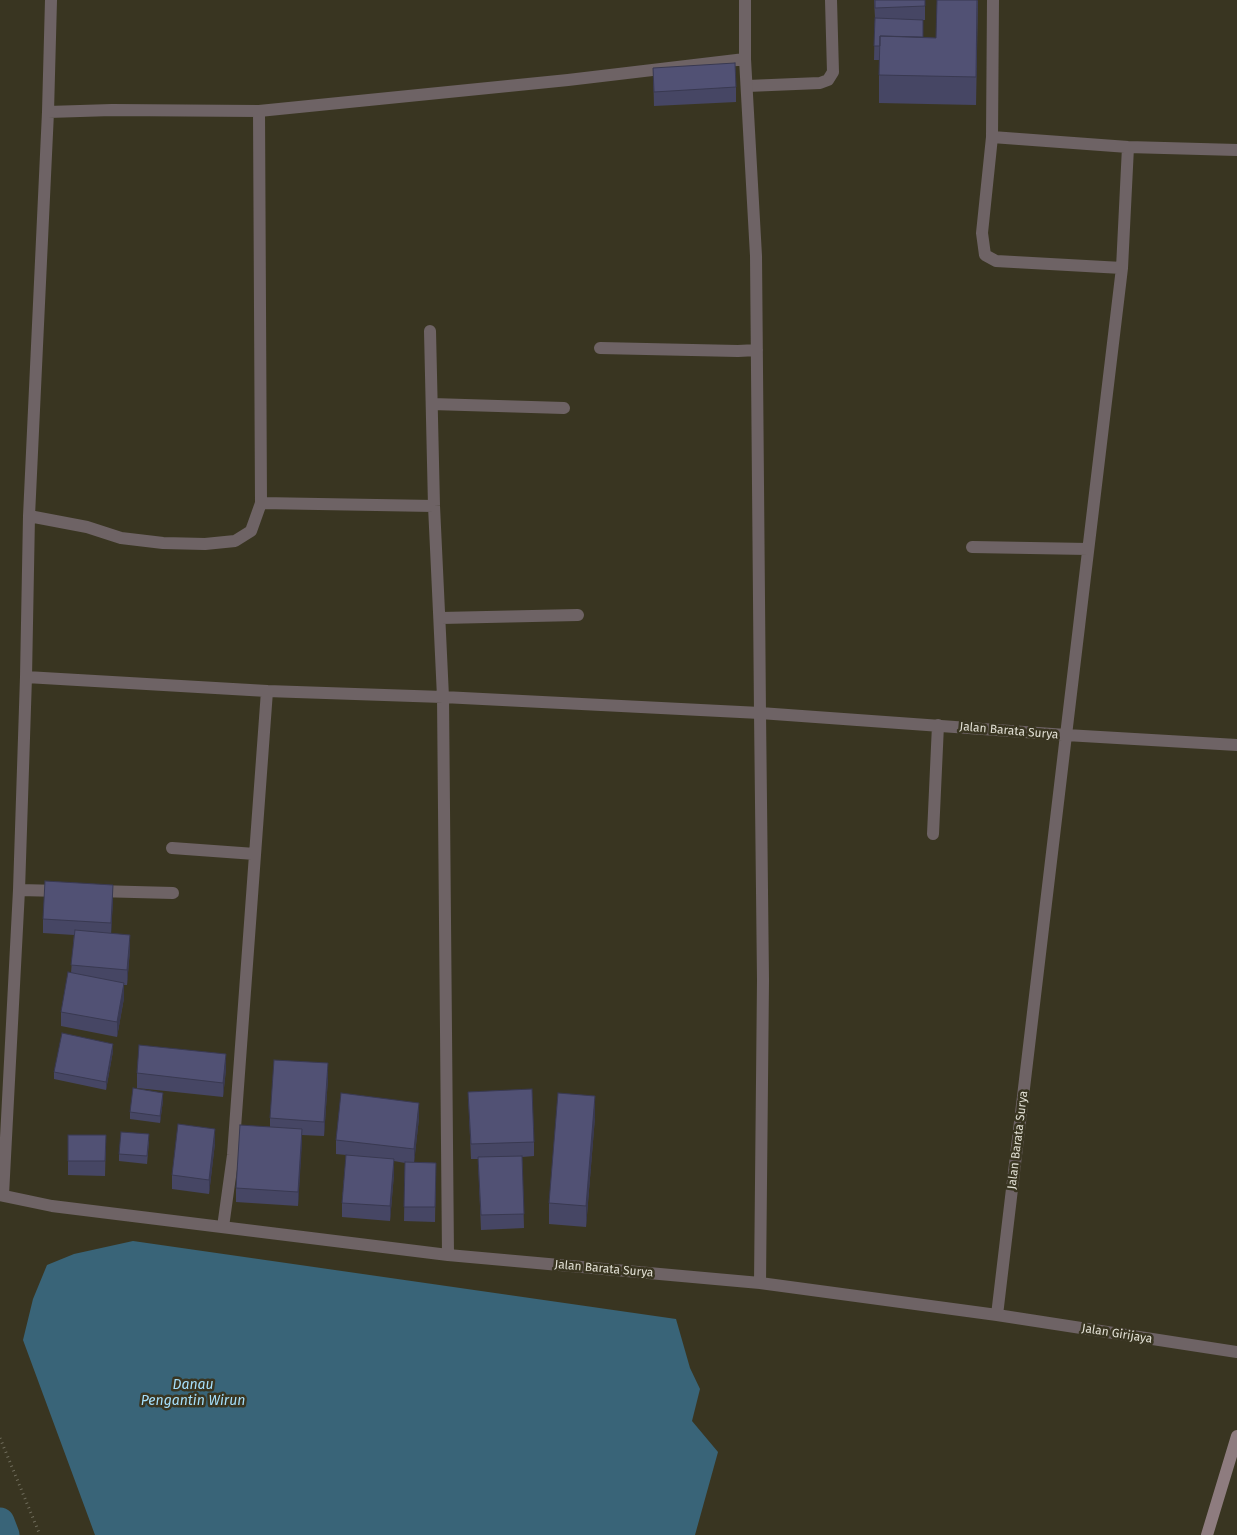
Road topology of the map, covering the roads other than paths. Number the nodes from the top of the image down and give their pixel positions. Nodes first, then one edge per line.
1 (51, 0) edge
2 (745, 0) edge
3 (831, 0) edge
4 (993, 0) edge
5 (745, 59) junction
6 (747, 86) junction
7 (48, 112) junction
8 (259, 112) junction
9 (992, 136) junction
10 (1128, 147) junction
11 (1237, 150) edge
12 (1122, 268) junction
13 (430, 331) dead end
14 (600, 348) dead end
15 (757, 350) junction
16 (432, 404) junction
17 (564, 408) dead end
18 (261, 503) junction
19 (434, 506) junction
20 (29, 516) junction
21 (972, 547) dead end
22 (1088, 549) junction
23 (578, 615) dead end
24 (441, 618) junction
25 (26, 677) junction
26 (267, 690) junction
27 (443, 697) junction
28 (760, 713) junction
29 (938, 725) junction
30 (1066, 736) junction
31 (1237, 745) edge
32 (933, 834) dead end
33 (172, 848) dead end
34 (255, 854) junction
35 (18, 890) junction
36 (173, 893) dead end
37 (1, 1195) edge
38 (223, 1227) junction
39 (448, 1255) junction
40 (760, 1283) junction
41 (997, 1315) junction
42 (1237, 1352) edge
43 (1237, 1436) edge
44 (1207, 1535) edge

1 - 7 street
2 - 5 street
3 - 6 street
4 - 9 street
5 - 6 street
5 - 8 street
6 - 15 street
7 - 8 street
7 - 20 street
8 - 18 street
9 - 10 street
9 - 12 street
10 - 11 street
10 - 12 street
12 - 22 street
13 - 16 street
14 - 15 street
15 - 28 street
16 - 17 street
16 - 19 street
18 - 19 street
18 - 20 street
19 - 24 street
20 - 25 street
21 - 22 street
22 - 30 street
23 - 24 street
24 - 27 street
25 - 26 street, Jalan Barata Surya
25 - 35 street
26 - 27 street, Jalan Barata Surya
26 - 34 street
27 - 28 street, Jalan Barata Surya
27 - 39 street
28 - 29 street, Jalan Barata Surya
28 - 40 street
29 - 30 street, Jalan Barata Surya
29 - 32 street
30 - 31 street
30 - 41 street, Jalan Barata Surya
33 - 34 street
34 - 38 street
35 - 36 street
35 - 37 street
37 - 38 street, Jalan Barata Surya
38 - 39 street, Jalan Barata Surya
39 - 40 street, Jalan Barata Surya
40 - 41 street, Jalan Barata Surya
41 - 42 street, Jalan Girijaya
43 - 44 main road

